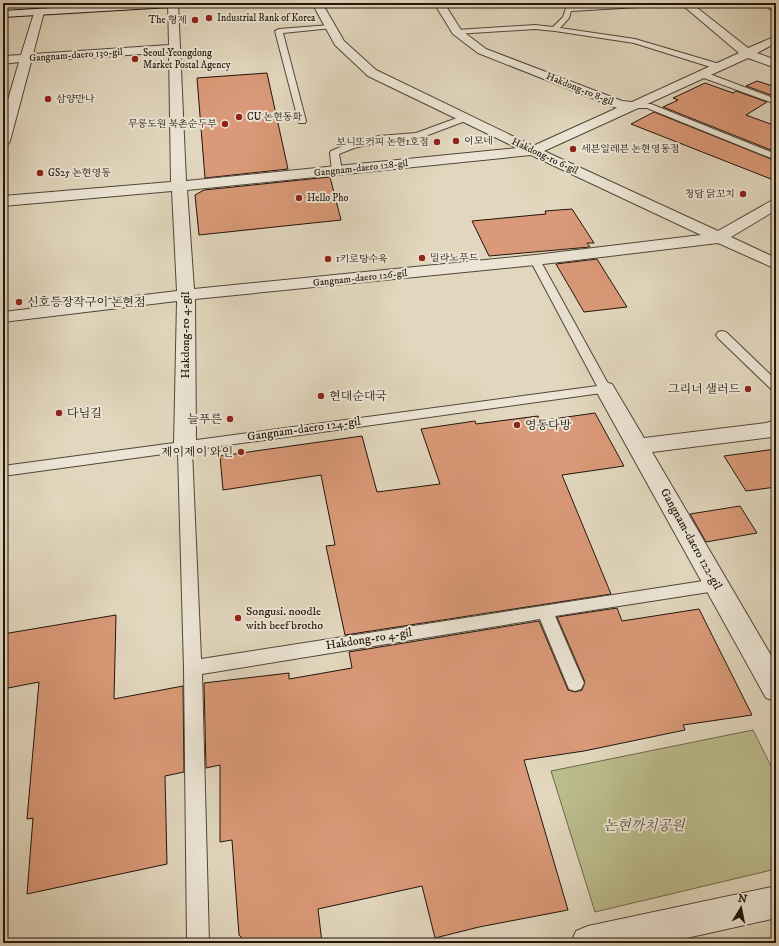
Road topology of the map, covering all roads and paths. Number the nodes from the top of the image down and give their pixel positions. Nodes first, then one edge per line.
1 (178, 3) edge
2 (317, 3) edge
3 (439, 3) edge
4 (563, 3) edge
5 (673, 3) edge
6 (685, 3) edge
7 (764, 3) edge
8 (3, 5) edge
9 (35, 7) edge
10 (568, 9) junction
11 (776, 11) edge
12 (3, 14) edge
13 (330, 28) junction
14 (555, 29) junction
15 (457, 32) junction
16 (776, 39) edge
17 (174, 48) junction
18 (748, 54) junction
19 (25, 59) junction
20 (3, 60) edge
21 (776, 64) edge
22 (720, 67) junction
23 (704, 74) junction
24 (776, 102) edge
25 (634, 106) junction
26 (465, 118) junction
27 (302, 120) dead end
28 (3, 140) edge
29 (533, 151) junction
30 (776, 157) edge
31 (337, 171) junction
32 (179, 186) junction
33 (3, 201) edge
34 (776, 204) edge
35 (718, 238) junction
36 (535, 260) junction
37 (776, 264) edge
38 (186, 295) junction
39 (3, 317) edge
40 (722, 335) dead end
41 (776, 387) edge
42 (605, 389) junction
43 (774, 430) edge
44 (185, 446) junction
45 (638, 446) junction
46 (3, 471) edge
47 (716, 585) junction
48 (545, 610) junction
49 (193, 668) junction
50 (575, 683) dead end
51 (776, 690) edge
52 (776, 902) edge
53 (198, 943) edge
54 (588, 943) edge

1 - 9 street
1 - 17 street, Hakdong-ro 4-gil
2 - 13 street, Hakdong-ro 6-gil
3 - 15 street, Hakdong-ro 8-gil
4 - 10 lane
5 - 10 lane
6 - 18 street
7 - 11 lane
8 - 9 street
9 - 12 street
9 - 19 street
10 - 14 lane
13 - 26 street, Hakdong-ro 6-gil
13 - 27 lane
14 - 15 lane
14 - 22 lane
15 - 25 street, Hakdong-ro 8-gil
16 - 18 street, Gangnam-daero 128-gil
17 - 19 street, Gangnam-daero 130-gil
17 - 32 street, Hakdong-ro 4-gil
18 - 21 street
18 - 22 street, Gangnam-daero 128-gil
19 - 20 street, Gangnam-daero 130-gil
19 - 28 street
22 - 23 street, Gangnam-daero 128-gil
23 - 24 lane
23 - 25 street, Gangnam-daero 128-gil
25 - 29 street, Gangnam-daero 128-gil
25 - 30 lane, Hakdong-ro 8-gil
26 - 29 street, Hakdong-ro 6-gil
26 - 31 lane
29 - 31 street, Gangnam-daero 128-gil
29 - 35 street, Hakdong-ro 6-gil
31 - 32 street, Gangnam-daero 128-gil
32 - 33 street, Gangnam-daero 128-gil
32 - 38 street, Hakdong-ro 4-gil
34 - 35 street, Gangnam-daero 126-gil
35 - 36 street, Gangnam-daero 126-gil
35 - 37 street, Hakdong-ro 6-gil
36 - 38 street, Gangnam-daero 126-gil
36 - 42 lane
38 - 39 street, Gangnam-daero 126-gil
38 - 44 street, Hakdong-ro 4-gil
40 - 41 lane
42 - 44 lane, Gangnam-daero 124-gil
42 - 45 street, Gangnam-daero 122-gil
43 - 45 street
44 - 46 lane, Gangnam-daero 124-gil
44 - 49 lane, Hakdong-ro 4-gil
45 - 47 street, Gangnam-daero 122-gil
47 - 48 lane, Hakdong-ro 4-gil
47 - 51 street, Gangnam-daero 122-gil
48 - 49 lane, Hakdong-ro 4-gil
48 - 50 lane
49 - 53 lane, Hakdong-ro 4-gil
52 - 54 street

